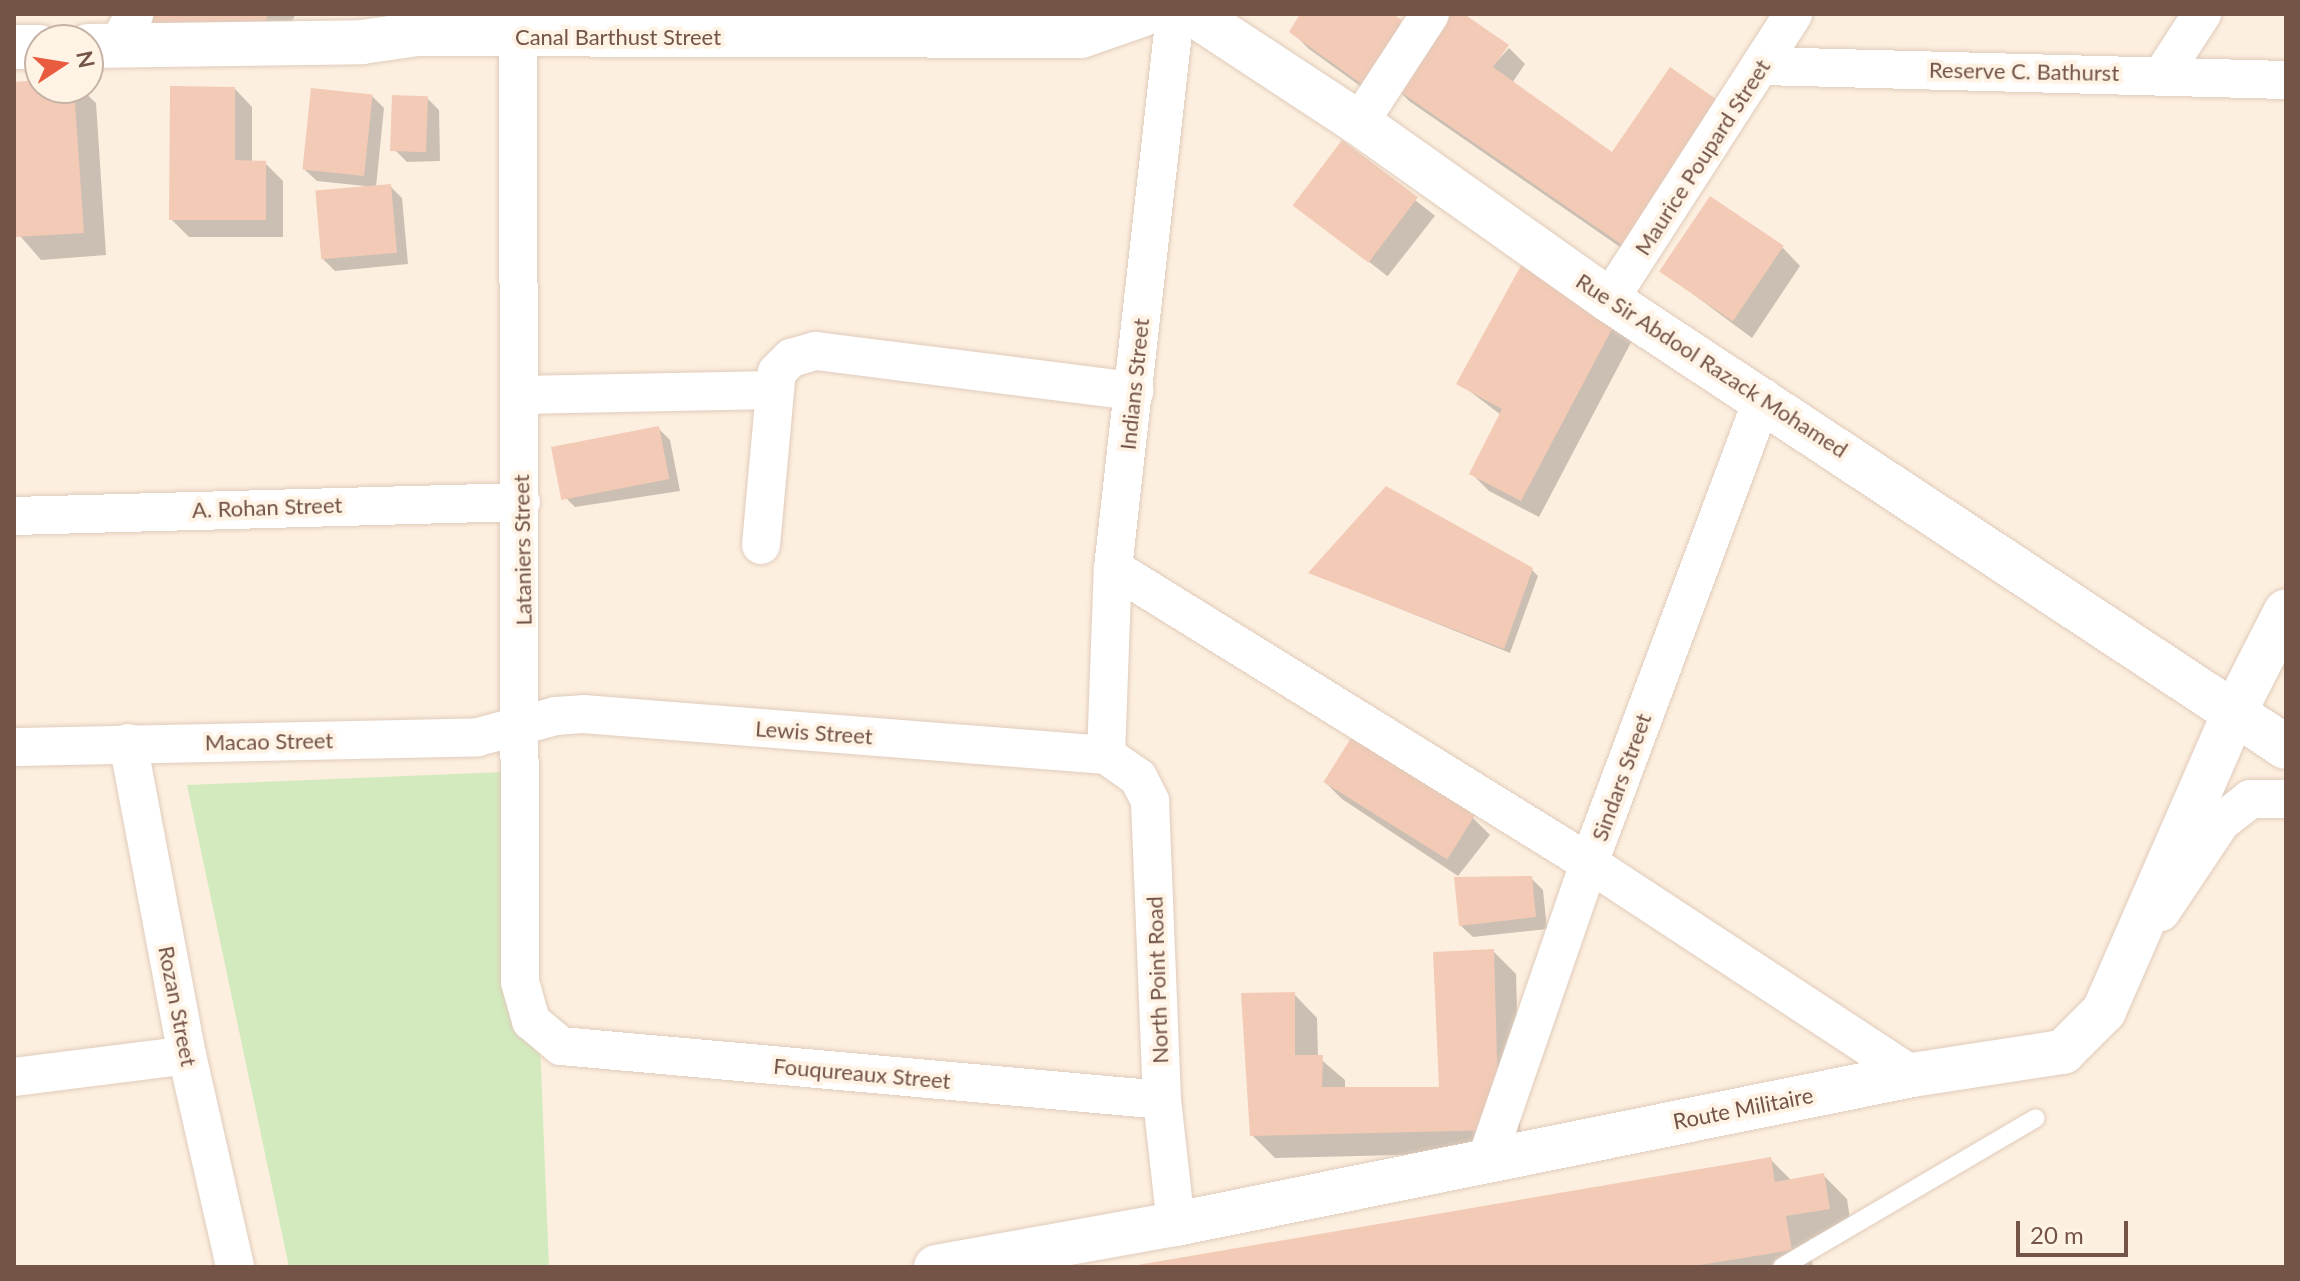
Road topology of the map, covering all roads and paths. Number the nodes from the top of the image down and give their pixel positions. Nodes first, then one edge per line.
1 (1144, 14) edge
2 (1175, 14) edge
3 (1193, 14) edge
4 (1430, 14) edge
5 (1793, 14) edge
6 (2202, 14) edge
7 (528, 26) edge
8 (113, 35) edge
9 (1762, 66) junction
10 (2163, 74) junction
11 (2286, 80) edge
12 (1359, 123) junction
13 (1609, 300) junction
14 (775, 390) junction
15 (1134, 391) junction
16 (520, 395) junction
17 (1763, 397) junction
18 (521, 502) junction
19 (14, 516) edge
20 (761, 545) dead end
21 (1113, 568) junction
22 (2284, 621) edge
23 (2234, 713) junction
24 (524, 728) junction
25 (128, 743) junction
26 (14, 747) edge
27 (2286, 747) edge
28 (1106, 755) junction
29 (2286, 799) edge
30 (1589, 863) junction
31 (2134, 950) junction
32 (561, 1046) joint
33 (187, 1055) junction
34 (1912, 1075) junction
35 (14, 1077) edge
36 (1162, 1100) junction
37 (2036, 1118) dead end
38 (1486, 1161) junction
39 (1176, 1224) junction
40 (983, 1264) edge
41 (235, 1267) edge
42 (936, 1267) edge
43 (1782, 1267) edge

1 - 7 street, Canal Barthust Street
2 - 15 street, Indians Street
3 - 12 street, Rue Sir Abdool Razack Mohamed
4 - 12 street
5 - 9 street, Maurice Poupard Street
6 - 10 street
7 - 8 street, Canal Barthust Street
7 - 16 street, Lataniers Street
9 - 10 street, Reserve C. Bathurst
9 - 13 street, Maurice Poupard Street
10 - 11 street, Reserve C. Bathurst
12 - 13 street, Rue Sir Abdool Razack Mohamed
13 - 17 street, Rue Sir Abdool Razack Mohamed
14 - 15 street
14 - 16 street
14 - 20 street
15 - 21 street, Indians Street
16 - 18 street, Lataniers Street
17 - 23 street, Rue Sir Abdool Razack Mohamed
17 - 30 street, Sindars Street
18 - 19 street, A. Rohan Street
18 - 24 street, Lataniers Street
21 - 28 street, Indians Street
21 - 30 street
22 - 23 street, Route Militaire
23 - 27 street, Rue Sir Abdool Razack Mohamed
23 - 31 street, Route Militaire
24 - 25 street, Macao Street
24 - 28 street, Lewis Street
24 - 32 street, Lataniers Street
25 - 26 street, Macao Street
25 - 33 street, Rozan Street
28 - 36 street, North Point Road
29 - 31 street
30 - 34 street
30 - 38 street, Sindars Street
31 - 34 street, Route Militaire
32 - 36 street, Fouqureaux Street
33 - 35 street
33 - 41 street, Rozan Street
34 - 38 street, Route Militaire
36 - 39 street, North Point Road
37 - 43 lane
38 - 39 street, Route Militaire
39 - 40 street, Route Militaire
40 - 42 street, Route Militaire

